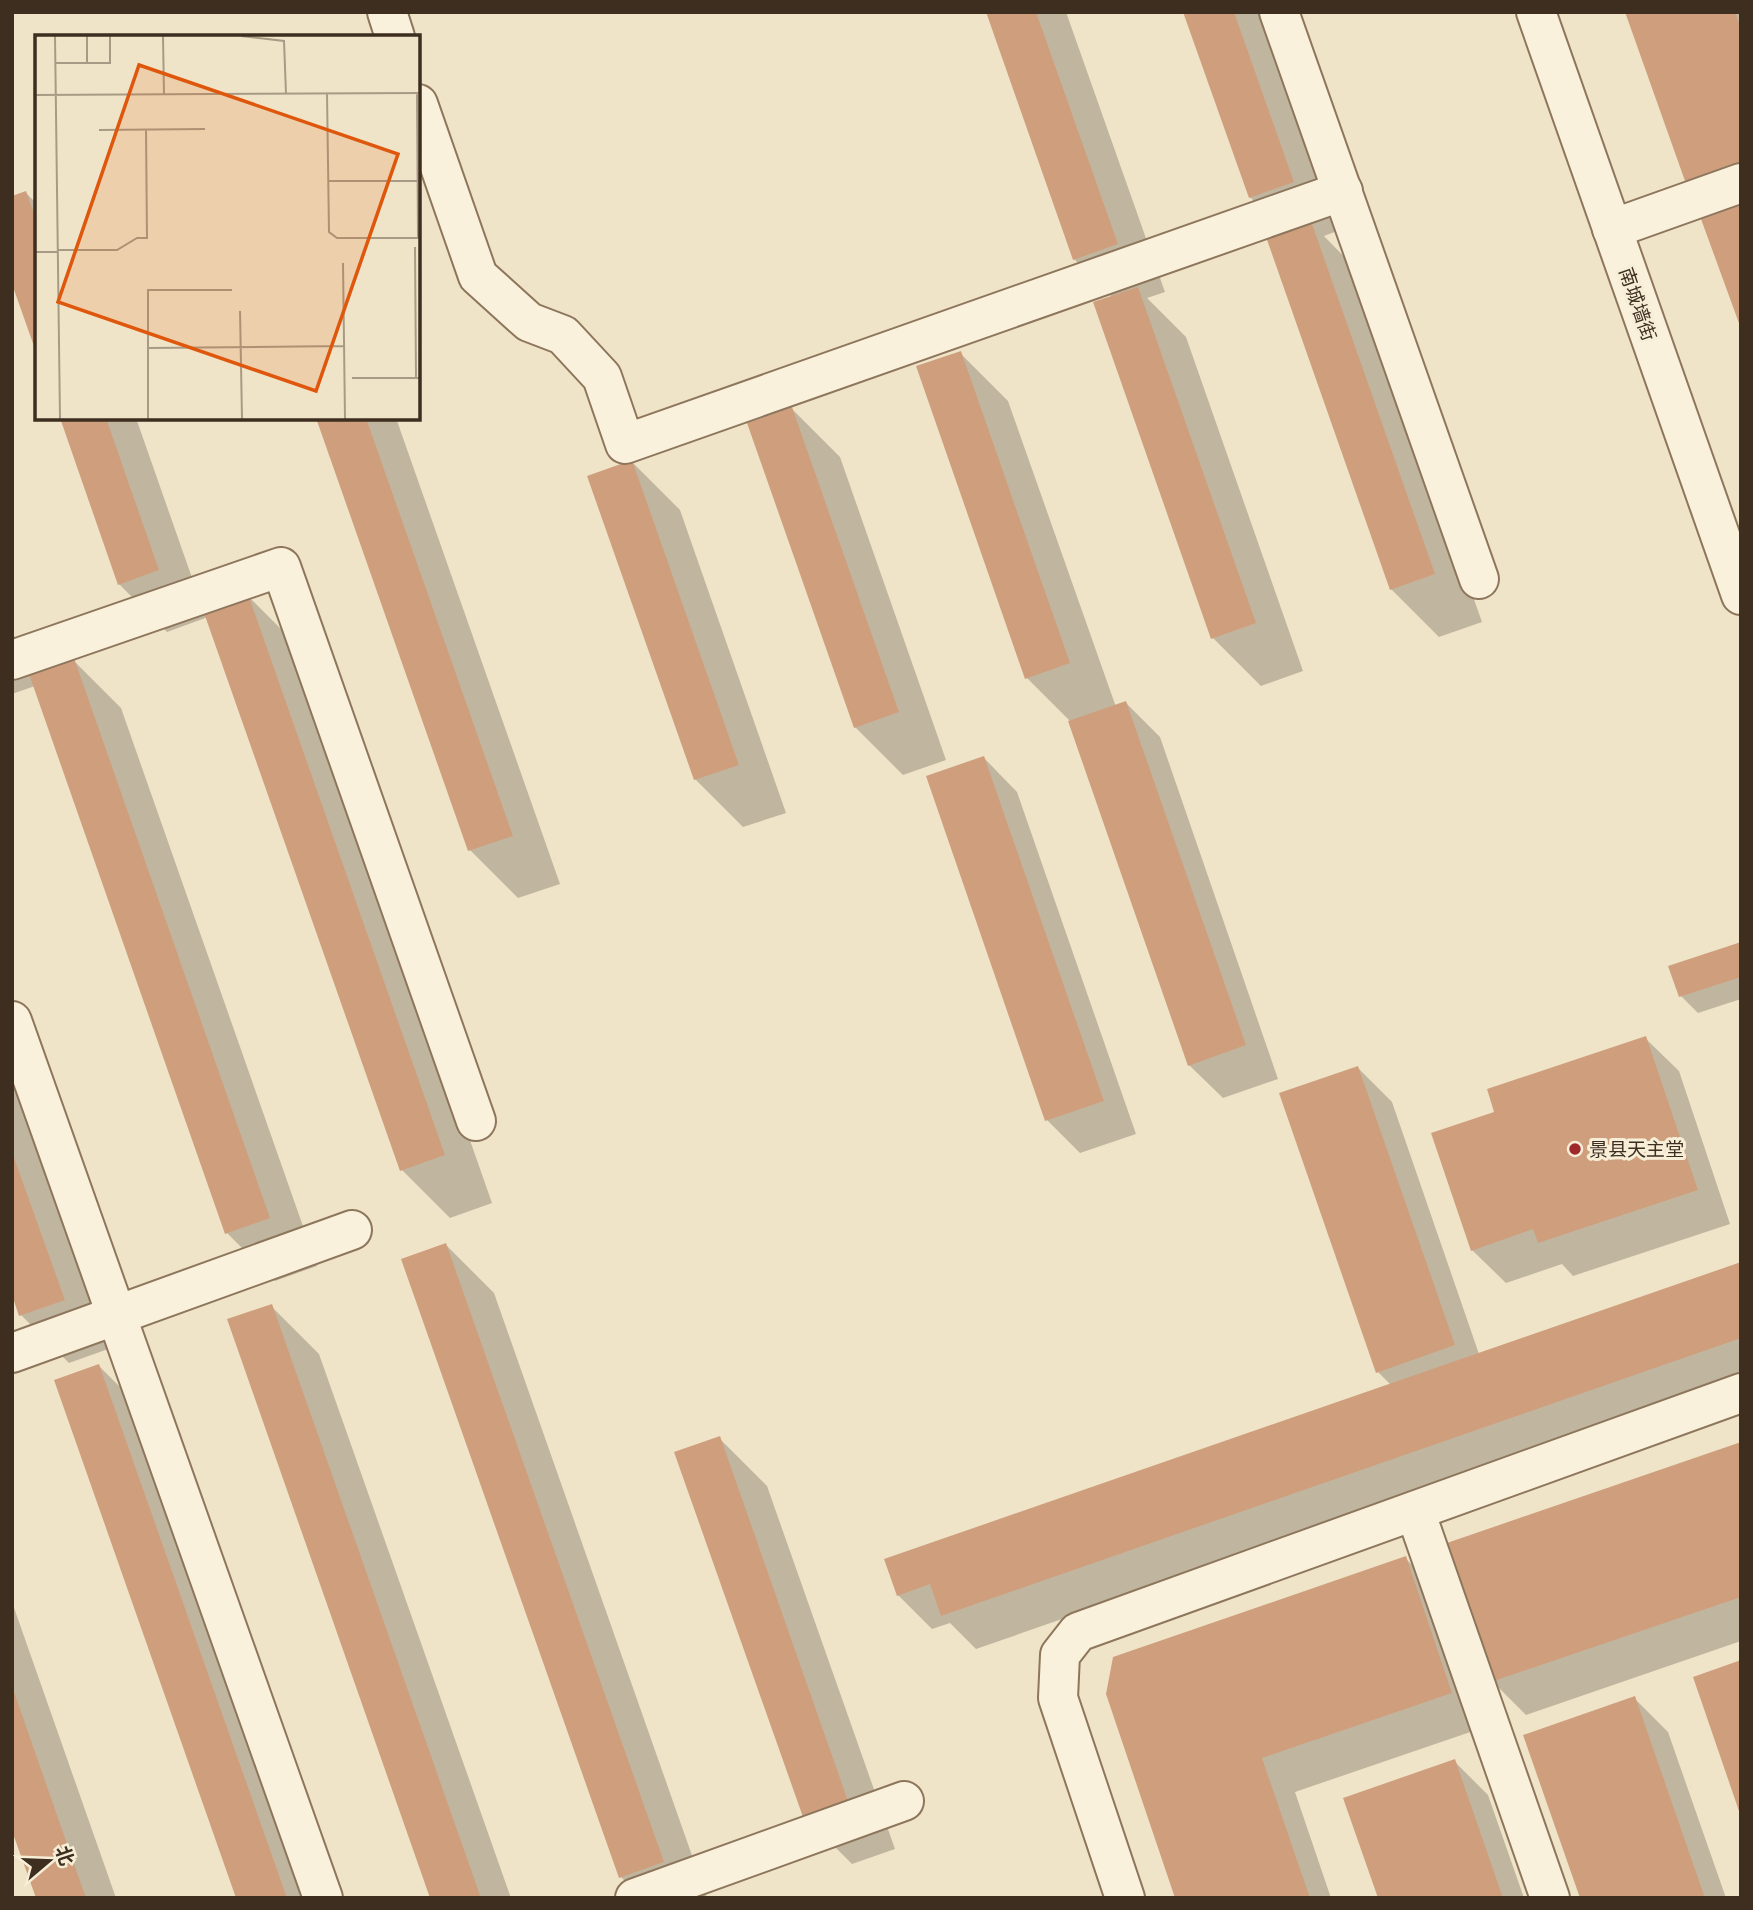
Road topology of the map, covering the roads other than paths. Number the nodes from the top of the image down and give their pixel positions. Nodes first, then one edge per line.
1 (387, 12) edge
2 (1279, 12) edge
3 (1536, 12) edge
4 (394, 35) edge
5 (420, 110) edge
6 (1741, 183) edge
7 (1343, 191) junction
8 (1612, 229) junction
9 (1479, 579) dead end
10 (1741, 595) edge
11 (12, 660) edge
12 (12, 1021) edge
13 (476, 1121) dead end
14 (352, 1230) dead end
15 (117, 1315) junction
16 (12, 1353) edge
17 (1741, 1393) edge
18 (1415, 1511) junction
19 (904, 1801) dead end
20 (323, 1898) edge
21 (635, 1898) edge
22 (1125, 1898) edge
23 (1550, 1898) edge

1 - 4 street
2 - 7 street
3 - 8 street, 南城墙街
5 - 7 street
6 - 8 street
7 - 9 street
8 - 10 street, 南城墙街
11 - 13 street
12 - 15 street
14 - 15 street
15 - 16 street
15 - 20 street
17 - 18 street
18 - 22 street
18 - 23 street
19 - 21 street

